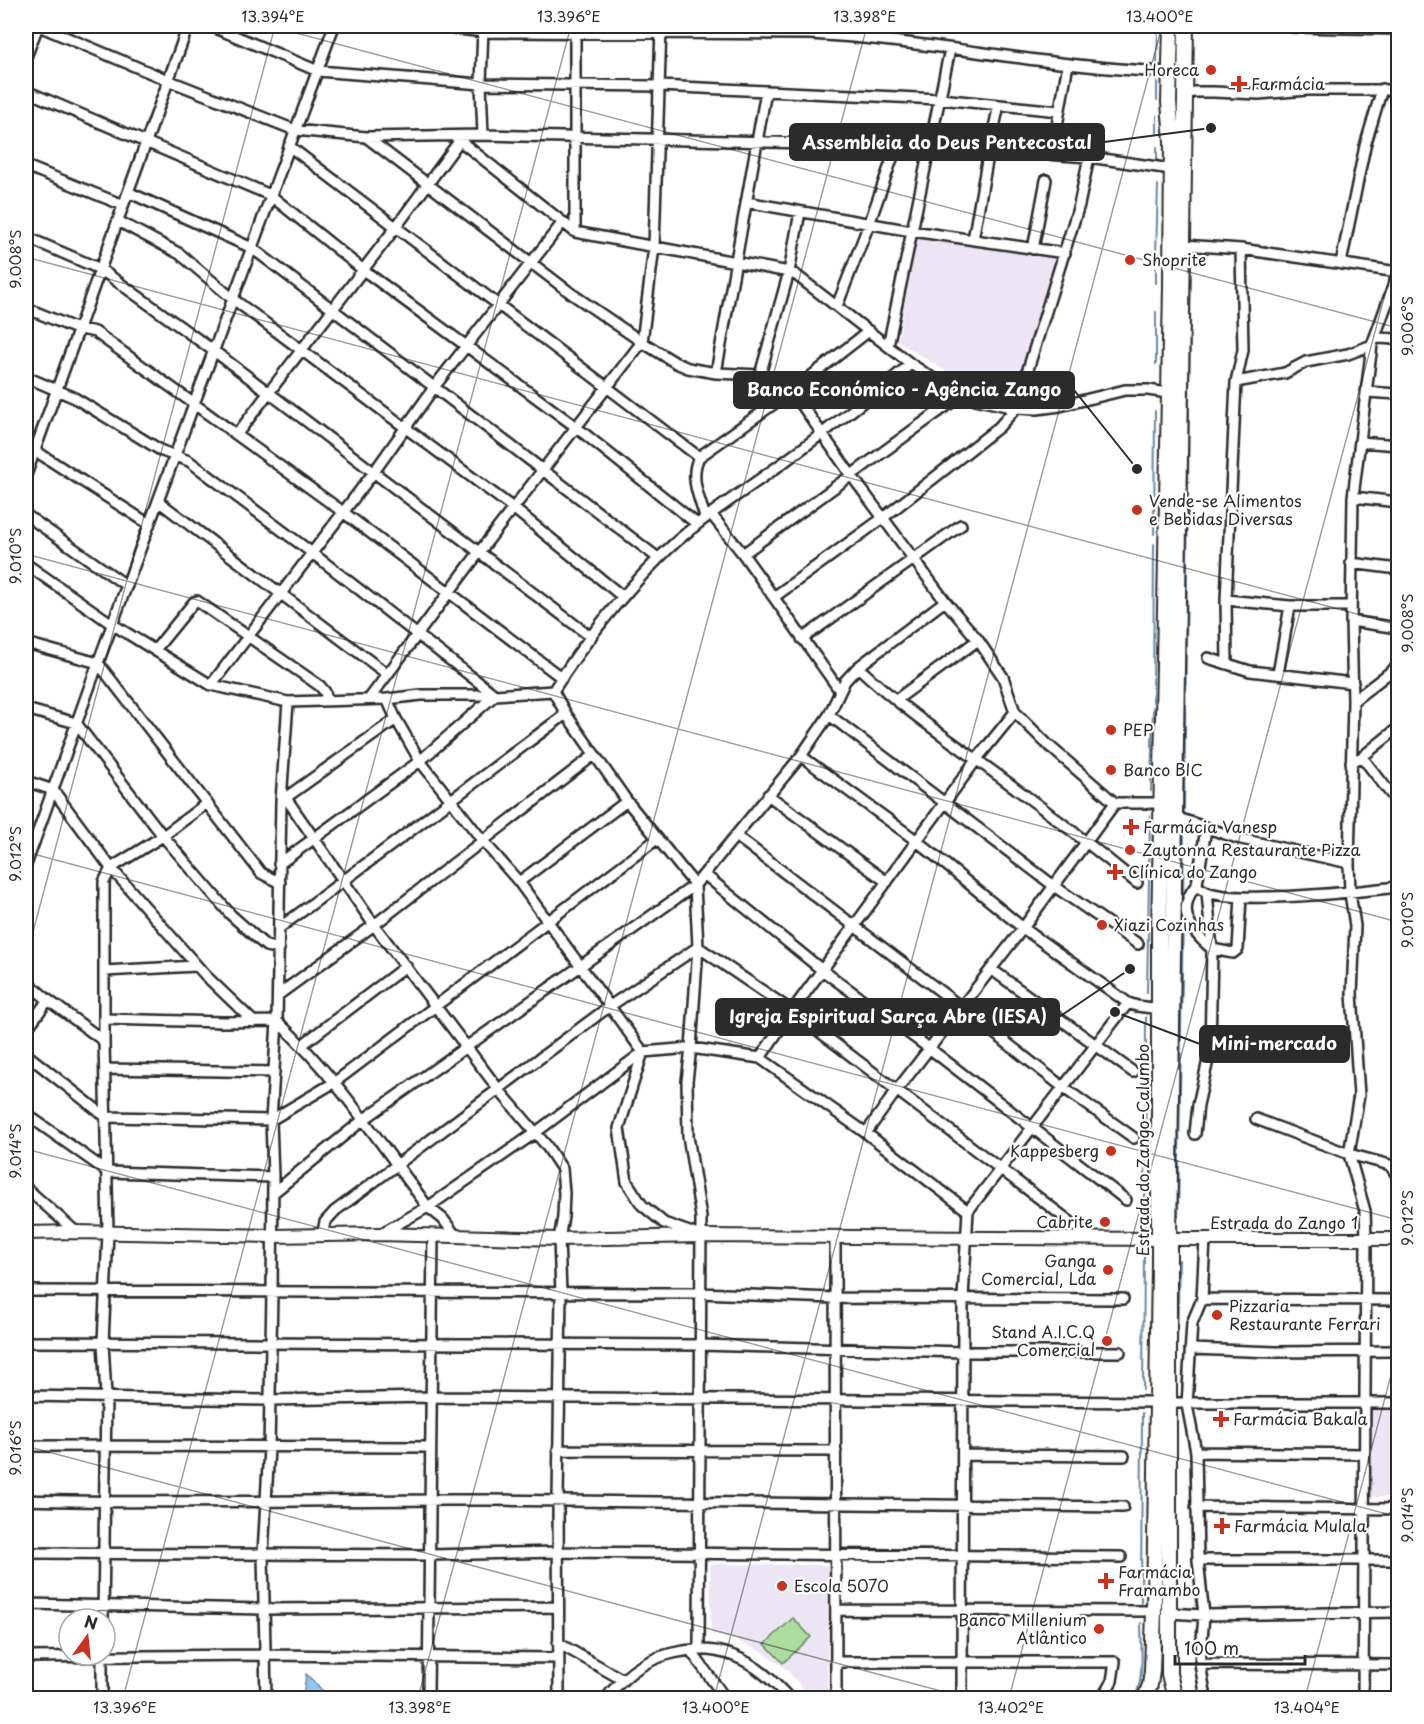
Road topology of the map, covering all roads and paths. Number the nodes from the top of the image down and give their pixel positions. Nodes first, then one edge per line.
1 (38, 26) edge
2 (188, 26) edge
3 (211, 26) edge
4 (334, 26) edge
5 (437, 26) edge
6 (1171, 26) edge
7 (1186, 26) edge
8 (1292, 26) edge
9 (483, 29) edge
10 (575, 29) edge
11 (661, 29) edge
12 (1398, 29) edge
13 (950, 49) junction
14 (26, 57) edge
15 (1068, 64) junction
16 (318, 71) junction
17 (1169, 72) junction
18 (170, 81) junction
19 (481, 84) junction
20 (574, 84) junction
21 (658, 86) junction
22 (1382, 89) junction
23 (1398, 90) edge
24 (26, 91) edge
25 (766, 91) junction
26 (1186, 94) junction
27 (940, 99) junction
28 (999, 105) junction
29 (1059, 111) junction
30 (295, 130) junction
31 (483, 135) junction
32 (366, 136) junction
33 (576, 137) junction
34 (457, 138) junction
35 (657, 139) junction
36 (757, 141) junction
37 (146, 142) junction
38 (897, 145) junction
39 (289, 146) junction
40 (929, 146) junction
41 (989, 150) junction
42 (1052, 154) junction
43 (1089, 157) junction
44 (26, 166) edge
45 (1172, 169) junction
46 (1046, 180) dead end
47 (427, 185) junction
48 (128, 192) junction
49 (270, 195) junction
50 (746, 202) junction
51 (123, 205) junction
52 (800, 212) junction
53 (118, 221) junction
54 (563, 222) junction
55 (870, 224) junction
56 (396, 227) junction
57 (912, 231) junction
58 (575, 232) junction
59 (26, 237) edge
60 (973, 240) junction
61 (1183, 245) junction
62 (654, 247) junction
63 (252, 248) junction
64 (1033, 249) junction
65 (1241, 249) junction
66 (1065, 253) junction
67 (531, 261) junction
68 (735, 262) junction
69 (1341, 263) junction
70 (100, 269) junction
71 (362, 269) junction
72 (789, 272) junction
73 (1398, 272) edge
74 (233, 299) junction
75 (498, 305) junction
76 (837, 306) junction
77 (26, 308) edge
78 (332, 308) junction
79 (80, 328) junction
80 (868, 331) junction
81 (1398, 339) edge
82 (1374, 341) junction
83 (642, 342) junction
84 (467, 345) junction
85 (888, 346) junction
86 (301, 350) junction
87 (214, 351) junction
88 (911, 364) junction
89 (716, 373) junction
90 (760, 375) junction
91 (26, 377) edge
92 (1236, 382) junction
93 (435, 386) junction
94 (606, 386) junction
95 (56, 390) junction
96 (792, 391) junction
97 (1367, 392) junction
98 (268, 393) junction
99 (1168, 393) junction
100 (1398, 393) edge
101 (960, 396) junction
102 (195, 403) junction
103 (1016, 408) junction
104 (576, 427) junction
105 (405, 428) junction
106 (823, 433) junction
107 (237, 434) junction
108 (1360, 442) junction
109 (1398, 445) edge
110 (30, 449) edge
111 (175, 457) junction
112 (699, 457) junction
113 (544, 469) junction
114 (374, 472) junction
115 (26, 475) edge
116 (851, 475) junction
117 (1353, 497) junction
118 (158, 501) junction
119 (1398, 502) edge
120 (513, 508) junction
121 (343, 512) junction
122 (26, 515) edge
123 (704, 518) junction
124 (883, 518) junction
125 (149, 524) junction
126 (961, 525) dead end
127 (480, 551) junction
128 (311, 552) junction
129 (743, 554) junction
130 (658, 558) junction
131 (915, 558) junction
132 (1351, 563) junction
133 (26, 564) edge
134 (1398, 569) edge
135 (127, 586) junction
136 (448, 592) junction
137 (280, 593) junction
138 (623, 597) junction
139 (774, 597) junction
140 (1226, 600) junction
141 (945, 601) junction
142 (1290, 606) junction
143 (1351, 606) junction
144 (1351, 621) junction
145 (112, 624) junction
146 (1398, 628) edge
147 (418, 634) junction
148 (249, 636) junction
149 (591, 637) junction
150 (802, 639) junction
151 (978, 640) junction
152 (26, 643) edge
153 (155, 650) junction
154 (1208, 658) dead end
155 (98, 663) junction
156 (1227, 664) junction
157 (1398, 666) edge
158 (858, 667) junction
159 (387, 674) junction
160 (1278, 674) junction
161 (562, 678) junction
162 (1353, 683) junction
163 (211, 685) junction
164 (553, 691) junction
165 (840, 692) junction
166 (495, 695) junction
167 (369, 699) junction
168 (387, 699) junction
169 (327, 700) junction
170 (896, 700) junction
171 (1353, 701) junction
172 (288, 702) junction
173 (26, 709) edge
174 (1015, 712) junction
175 (566, 714) junction
176 (829, 715) junction
177 (396, 719) junction
178 (76, 723) junction
179 (1398, 728) edge
180 (594, 754) junction
181 (801, 756) junction
182 (1362, 757) junction
183 (976, 760) junction
184 (420, 761) junction
185 (1351, 762) junction
186 (26, 781) edge
187 (53, 790) junction
188 (768, 795) junction
189 (1397, 797) edge
190 (450, 799) junction
191 (283, 800) junction
192 (627, 801) junction
193 (945, 802) junction
194 (207, 803) junction
195 (1115, 803) junction
196 (1162, 803) junction
197 (1174, 817) junction
198 (1206, 829) junction
199 (163, 836) junction
200 (736, 836) junction
201 (657, 839) junction
202 (314, 840) junction
203 (1085, 840) junction
204 (483, 841) junction
205 (917, 841) junction
206 (29, 847) edge
207 (1349, 863) junction
208 (279, 864) junction
209 (26, 865) edge
210 (111, 868) junction
211 (705, 875) junction
212 (344, 881) junction
213 (519, 882) junction
214 (887, 882) junction
215 (280, 883) junction
216 (1137, 883) dead end
217 (1197, 884) junction
218 (695, 885) junction
219 (1054, 886) junction
220 (1398, 887) edge
221 (1207, 892) junction
222 (1350, 893) junction
223 (1241, 897) junction
224 (548, 921) junction
225 (374, 925) junction
226 (855, 926) junction
227 (279, 928) junction
228 (1023, 928) junction
229 (1138, 944) dead end
230 (698, 947) junction
231 (279, 949) junction
232 (1212, 949) junction
233 (196, 966) junction
234 (406, 966) junction
235 (581, 966) junction
236 (991, 969) junction
237 (822, 970) junction
238 (104, 971) junction
239 (26, 981) edge
240 (278, 995) junction
241 (48, 1000) junction
242 (1128, 1003) junction
243 (436, 1006) junction
244 (610, 1006) junction
245 (961, 1007) junction
246 (1160, 1009) junction
247 (792, 1011) junction
248 (104, 1019) junction
249 (277, 1021) junction
250 (254, 1022) junction
251 (26, 1030) edge
252 (104, 1041) junction
253 (303, 1045) junction
254 (1094, 1046) junction
255 (467, 1047) junction
256 (691, 1048) junction
257 (929, 1048) junction
258 (643, 1052) junction
259 (26, 1054) edge
260 (760, 1058) junction
261 (105, 1070) junction
262 (274, 1072) junction
263 (1133, 1072) dead end
264 (335, 1083) junction
265 (1064, 1088) junction
266 (499, 1090) junction
267 (897, 1090) junction
268 (26, 1114) edge
269 (106, 1117) junction
270 (1256, 1119) dead end
271 (271, 1120) junction
272 (363, 1120) junction
273 (1033, 1127) junction
274 (535, 1133) junction
275 (866, 1133) junction
276 (1194, 1134) dead end
277 (1134, 1138) dead end
278 (1349, 1154) junction
279 (397, 1165) junction
280 (1001, 1168) junction
281 (108, 1172) junction
282 (273, 1177) junction
283 (1398, 1177) edge
284 (26, 1188) edge
285 (273, 1193) junction
286 (1126, 1200) dead end
287 (428, 1207) junction
288 (968, 1211) junction
289 (76, 1232) junction
290 (26, 1233) edge
291 (108, 1233) junction
292 (380, 1234) junction
293 (433, 1235) junction
294 (455, 1235) junction
295 (273, 1236) junction
296 (322, 1236) junction
297 (699, 1236) junction
298 (835, 1238) junction
299 (966, 1238) junction
300 (559, 1239) junction
301 (1093, 1239) junction
302 (1164, 1239) junction
303 (1205, 1239) junction
304 (1366, 1239) junction
305 (1398, 1239) edge
306 (26, 1291) edge
307 (106, 1291) junction
308 (272, 1293) junction
309 (431, 1293) junction
310 (561, 1293) junction
311 (700, 1293) junction
312 (834, 1298) junction
313 (963, 1298) junction
314 (1123, 1299) dead end
315 (1202, 1299) junction
316 (1364, 1300) junction
317 (1398, 1300) edge
318 (26, 1342) edge
319 (103, 1342) junction
320 (270, 1343) junction
321 (431, 1344) junction
322 (560, 1345) junction
323 (700, 1345) junction
324 (835, 1349) junction
325 (1190, 1349) junction
326 (1364, 1351) junction
327 (1398, 1351) edge
328 (964, 1352) junction
329 (1120, 1352) dead end
330 (26, 1396) edge
331 (106, 1396) junction
332 (430, 1397) junction
333 (559, 1398) junction
334 (700, 1399) junction
335 (835, 1399) junction
336 (269, 1400) junction
337 (963, 1400) junction
338 (1163, 1402) junction
339 (1364, 1403) junction
340 (1398, 1403) edge
341 (1187, 1405) junction
342 (26, 1446) edge
343 (105, 1447) junction
344 (269, 1448) junction
345 (430, 1448) junction
346 (558, 1450) junction
347 (699, 1450) junction
348 (836, 1451) junction
349 (1196, 1452) junction
350 (1364, 1454) junction
351 (963, 1455) junction
352 (1124, 1456) dead end
353 (26, 1500) edge
354 (430, 1500) junction
355 (558, 1500) junction
356 (266, 1501) junction
357 (699, 1501) junction
358 (103, 1502) junction
359 (836, 1504) junction
360 (963, 1507) junction
361 (1123, 1507) dead end
362 (1196, 1507) junction
363 (1398, 1509) edge
364 (1364, 1510) junction
365 (103, 1552) junction
366 (559, 1552) junction
367 (26, 1553) edge
368 (263, 1554) junction
369 (699, 1554) junction
370 (430, 1555) junction
371 (836, 1556) junction
372 (962, 1557) junction
373 (1121, 1557) dead end
374 (1363, 1559) junction
375 (1198, 1560) junction
376 (1398, 1560) edge
377 (26, 1604) edge
378 (104, 1606) junction
379 (429, 1606) junction
380 (558, 1607) junction
381 (264, 1609) junction
382 (837, 1610) junction
383 (963, 1610) junction
384 (1154, 1611) junction
385 (1398, 1612) edge
386 (1168, 1613) junction
387 (1362, 1613) junction
388 (1204, 1615) junction
389 (558, 1643) junction
390 (695, 1650) junction
391 (265, 1655) junction
392 (117, 1656) edge
393 (26, 1657) edge
394 (57, 1657) edge
395 (428, 1657) junction
396 (559, 1658) junction
397 (962, 1660) junction
398 (837, 1662) junction
399 (1200, 1664) junction
400 (1363, 1665) junction
401 (1398, 1665) edge
402 (102, 1667) edge
403 (623, 1680) junction
404 (102, 1698) edge
405 (266, 1698) edge
406 (428, 1698) edge
407 (559, 1698) edge
408 (607, 1698) edge
409 (725, 1698) edge
410 (789, 1698) edge
411 (836, 1698) edge
412 (962, 1698) edge
413 (1102, 1698) edge
414 (1145, 1698) edge
415 (1175, 1698) edge
416 (1206, 1698) edge
417 (1363, 1698) edge

1 - 14 street
1 - 18 street
2 - 18 street
3 - 16 street
4 - 16 street
5 - 9 street
6 - 17 main road, Estrada do Zango-Calumbo
7 - 26 main road, Estrada do Zango-Calumbo
8 - 12 street
9 - 10 street
9 - 19 street
10 - 11 street
10 - 20 street
11 - 13 street
11 - 21 street
13 - 15 street
13 - 27 street
15 - 17 street
15 - 29 street
16 - 19 street
16 - 30 street
17 - 45 main road, Estrada do Zango-Calumbo
18 - 30 street
18 - 37 street
19 - 20 street
19 - 31 street
20 - 21 street
20 - 33 street
21 - 25 street
21 - 35 street
22 - 23 street
22 - 26 street
22 - 69 street
24 - 37 street
25 - 27 street
25 - 36 street
26 - 61 main road, Estrada do Zango-Calumbo
27 - 28 street
27 - 40 street
28 - 29 street
28 - 41 street
29 - 42 street
30 - 32 street
30 - 39 street
31 - 33 street
31 - 34 street
32 - 34 street
32 - 47 street
33 - 35 street
33 - 58 street
34 - 47 street
34 - 54 street
35 - 36 street
35 - 62 street
36 - 38 street
36 - 50 street
37 - 48 street
37 - 49 street
38 - 40 street
38 - 55 street
39 - 49 street
39 - 56 street
40 - 41 street
40 - 57 street
41 - 42 street
41 - 60 street
42 - 43 street
43 - 45 street
43 - 66 street
44 - 51 street
45 - 99 main road, Estrada do Zango-Calumbo
46 - 64 street
47 - 56 street
47 - 67 street
48 - 51 street
48 - 63 street
49 - 63 street
49 - 71 street
50 - 52 street
50 - 68 street
51 - 53 street
52 - 55 street
52 - 72 street
53 - 70 street
53 - 74 street
54 - 58 street
54 - 67 street
55 - 57 street
55 - 76 street
56 - 71 street
56 - 75 street
57 - 60 street
57 - 85 street
58 - 62 street
59 - 70 street
60 - 64 street
61 - 65 street
61 - 197 main road, Estrada do Zango-Calumbo
62 - 68 street
62 - 83 street
63 - 74 street
63 - 78 street
64 - 66 street
65 - 69 street
65 - 92 street
66 - 103 street
67 - 75 street
67 - 83 street
68 - 72 street
68 - 89 street
69 - 73 street
70 - 79 street
70 - 87 street
71 - 78 street
71 - 84 street
72 - 76 street
72 - 90 street
73 - 82 street
74 - 86 street
74 - 87 street
75 - 84 street
75 - 94 street
76 - 80 street
77 - 79 street
78 - 86 street
78 - 93 street
79 - 95 street
79 - 102 street
80 - 85 street
80 - 96 street
81 - 82 street
82 - 92 street
82 - 97 street
83 - 89 street
83 - 94 street
84 - 93 street
84 - 104 street
85 - 88 street
86 - 98 street
86 - 105 street
87 - 98 street
87 - 102 street
88 - 101 street
88 - 106 street
89 - 90 street
90 - 96 street
91 - 95 street
92 - 140 street
93 - 105 street
93 - 113 street
94 - 104 street
94 - 112 street
95 - 110 street
95 - 111 street
96 - 106 street
96 - 112 street
97 - 100 street
97 - 108 street
98 - 107 street
98 - 114 street
99 - 103 street
99 - 196 main road, Estrada do Zango-Calumbo
101 - 103 street
101 - 116 street
102 - 107 street
102 - 111 street
103 - 124 street
104 - 113 street
104 - 123 street
105 - 114 street
105 - 120 street
106 - 116 street
106 - 123 street
107 - 121 street
108 - 109 street
108 - 117 street
110 - 115 street
110 - 125 street
111 - 118 street
111 - 128 street
112 - 123 street
113 - 120 street
113 - 130 street
114 - 121 street
114 - 127 street
116 - 124 street
116 - 129 street
117 - 119 street
117 - 132 street
118 - 125 street
118 - 137 street
120 - 127 street
120 - 138 street
121 - 128 street
121 - 136 street
122 - 135 street
123 - 129 street
123 - 130 street
124 - 131 street
124 - 139 street
125 - 135 street
126 - 131 street
127 - 136 street
127 - 149 street
128 - 137 street
128 - 147 street
129 - 139 street
130 - 138 street
131 - 141 street
131 - 150 street
132 - 134 street
132 - 143 street
133 - 145 street
135 - 145 street
136 - 147 street
136 - 161 street
137 - 148 street
137 - 159 street
138 - 149 street
139 - 150 street
140 - 142 street
140 - 156 street
141 - 151 street
141 - 158 street
142 - 143 street
142 - 160 street
143 - 144 street
144 - 146 street
144 - 162 street
145 - 153 street
145 - 155 street
147 - 159 street
147 - 166 street
148 - 153 street
148 - 163 street
148 - 169 street
149 - 161 street
150 - 165 street
151 - 170 street
151 - 174 street
152 - 155 street
153 - 163 street
154 - 156 street
155 - 178 street
155 - 194 street
156 - 160 street
157 - 171 street
158 - 165 street
158 - 170 street
159 - 167 street
160 - 162 street
161 - 164 street
162 - 171 street
163 - 172 street
164 - 166 street
164 - 175 street
165 - 176 street
166 - 168 street
166 - 184 street
167 - 168 street
167 - 169 street
168 - 177 street
169 - 172 street
170 - 183 street
171 - 185 street
172 - 191 street
173 - 178 street
174 - 183 street
174 - 195 street
175 - 180 street
175 - 190 street
176 - 181 street
176 - 193 street
177 - 184 street
177 - 191 street
178 - 187 street
178 - 199 street
179 - 182 street
180 - 192 street
180 - 204 street
181 - 188 street
181 - 205 street
182 - 185 street
182 - 189 street
183 - 193 street
183 - 203 street
184 - 190 street
184 - 202 street
185 - 207 street
186 - 187 street
187 - 206 street
187 - 210 street
188 - 200 street
188 - 214 street
190 - 204 street
190 - 212 street
191 - 202 street
191 - 208 street
192 - 201 street
192 - 213 street
193 - 205 street
193 - 219 street
194 - 199 street
194 - 215 street
195 - 196 street
195 - 203 street
196 - 246 main road, Estrada do Zango-Calumbo
197 - 198 street
197 - 302 main road, Estrada do Zango-Calumbo
198 - 207 street
198 - 217 street
199 - 210 street
199 - 231 street
200 - 211 street
200 - 226 street
201 - 218 street
201 - 224 street
202 - 208 street
202 - 212 street
203 - 216 street
203 - 219 street
204 - 213 street
204 - 225 street
205 - 214 street
205 - 228 street
206 - 209 street
207 - 222 street
208 - 215 street
210 - 233 street
210 - 238 street
211 - 218 street
211 - 237 street
212 - 225 street
212 - 227 street
213 - 224 street
214 - 226 street
215 - 227 street
217 - 221 street
217 - 232 street
218 - 230 street
218 - 235 street
219 - 228 street
219 - 229 street
220 - 222 street
221 - 223 street
221 - 232 street
222 - 223 street
222 - 278 street
223 - 232 street
224 - 235 street
224 - 243 street
225 - 234 street
225 - 240 street
226 - 237 street
226 - 245 street
227 - 231 street
228 - 236 street
228 - 242 street
230 - 244 street
230 - 247 street
230 - 256 street
231 - 240 street
232 - 276 street
233 - 238 street
233 - 250 street
234 - 243 street
234 - 253 street
235 - 244 street
235 - 255 street
236 - 245 street
236 - 254 street
237 - 247 street
237 - 257 street
238 - 248 street
239 - 241 street
240 - 249 street
241 - 251 street
241 - 252 street
242 - 246 street
242 - 254 street
243 - 255 street
243 - 264 street
244 - 258 street
244 - 266 street
245 - 257 street
245 - 265 street
246 - 302 main road, Estrada do Zango-Calumbo
247 - 260 street
247 - 267 street
248 - 250 street
248 - 252 street
249 - 250 street
249 - 253 street
249 - 262 street
252 - 261 street
253 - 264 street
254 - 263 street
254 - 265 street
255 - 266 street
255 - 272 street
256 - 258 street
256 - 260 street
256 - 297 street
257 - 267 street
257 - 273 street
258 - 274 street
258 - 297 street
259 - 269 street
260 - 275 street
261 - 262 street
261 - 269 street
262 - 271 street
264 - 271 street
264 - 272 street
265 - 273 street
265 - 277 street
266 - 274 street
266 - 279 street
267 - 275 street
267 - 280 street
268 - 281 street
269 - 271 street
269 - 281 street
270 - 278 street
271 - 282 street
272 - 279 street
272 - 285 street
273 - 280 street
273 - 286 street
274 - 287 street
274 - 300 street
275 - 288 street
278 - 283 street
278 - 304 street
279 - 287 street
279 - 296 street
280 - 288 street
280 - 301 street
281 - 282 street
281 - 291 street
282 - 285 street
284 - 289 street
285 - 295 street
287 - 292 street
287 - 294 street
288 - 299 street
289 - 290 street, Estrada do Zango 1
289 - 291 street, Estrada do Zango 1
291 - 295 street, Estrada do Zango 1
291 - 307 street
292 - 293 street, Estrada do Zango 1
292 - 296 street, Estrada do Zango 1
293 - 294 street, Estrada do Zango 1
293 - 309 street
294 - 300 street, Estrada do Zango 1
295 - 296 street, Estrada do Zango 1
295 - 308 street
297 - 298 street, Estrada do Zango 1
297 - 300 street, Estrada do Zango 1
297 - 311 street
298 - 299 street, Estrada do Zango 1
298 - 312 street
299 - 301 street, Estrada do Zango 1
299 - 313 street
300 - 310 street
301 - 302 street, Estrada do Zango 1
302 - 303 street, Estrada do Zango 1
302 - 338 main road, Estrada do Zango-Calumbo
303 - 304 street, Estrada do Zango 1
303 - 315 street
304 - 305 street, Estrada do Zango 1
304 - 316 street
306 - 307 street
307 - 308 street
307 - 319 street
308 - 309 street
308 - 320 street
309 - 310 street
309 - 321 street
310 - 311 street
310 - 322 street
311 - 312 street
311 - 323 street
312 - 313 street
312 - 324 street
313 - 314 street
313 - 328 street
315 - 316 street
315 - 325 street
316 - 317 street
316 - 326 street
318 - 319 street
319 - 320 street
319 - 331 street
320 - 321 street
320 - 336 street
321 - 322 street
321 - 332 street
322 - 323 street
322 - 333 street
323 - 324 street
323 - 334 street
324 - 328 street
324 - 335 street
325 - 326 street
325 - 341 street
326 - 327 street
326 - 339 street
328 - 329 street
328 - 337 street
330 - 331 street
331 - 336 street
331 - 343 street
332 - 333 street
332 - 336 street
332 - 345 street
333 - 334 street
333 - 346 street
334 - 335 street
334 - 347 street
335 - 337 street
335 - 348 street
336 - 344 street
337 - 338 street
337 - 351 street
338 - 341 street
338 - 384 main road, Estrada do Zango-Calumbo
338 - 386 main road, Estrada do Zango-Calumbo
339 - 340 street
339 - 341 street
339 - 350 street
341 - 349 street
342 - 343 street
343 - 344 street
343 - 358 street
344 - 345 street
344 - 356 street
345 - 354 street
346 - 347 street
346 - 355 street
347 - 348 street
347 - 357 street
348 - 359 street
349 - 350 street
349 - 362 street
350 - 364 street
351 - 352 street
351 - 360 street
353 - 358 street
354 - 355 street
354 - 356 street
354 - 370 street
355 - 357 street
355 - 366 street
356 - 358 street
356 - 368 street
357 - 359 street
357 - 369 street
358 - 365 street
359 - 360 street
359 - 371 street
360 - 361 street
360 - 372 street
362 - 364 street
362 - 375 street
363 - 364 street
364 - 374 street
365 - 367 street
365 - 368 street
365 - 378 street
366 - 369 street
366 - 370 street
366 - 380 street
368 - 370 street
368 - 381 street
369 - 371 street
369 - 390 street
370 - 379 street
371 - 372 street
371 - 382 street
372 - 373 street
372 - 383 street
374 - 375 street
374 - 376 street
374 - 387 street
375 - 388 street
377 - 378 street
378 - 381 street
379 - 380 street
379 - 381 street
379 - 395 street
380 - 389 street
381 - 391 street
382 - 383 street
382 - 398 street
383 - 384 street
383 - 397 street
384 - 414 main road, Estrada do Zango-Calumbo
385 - 387 street
386 - 388 street
386 - 415 main road, Estrada do Zango-Calumbo
387 - 388 street
387 - 400 street
388 - 399 street
389 - 396 street
389 - 403 street
390 - 403 street
390 - 409 street
390 - 410 street
391 - 392 street
391 - 395 street
391 - 405 street
393 - 394 street
395 - 396 street
395 - 406 street
396 - 407 street
397 - 398 street
397 - 412 street
397 - 413 street
398 - 411 street
399 - 400 street
399 - 416 street
400 - 401 street
400 - 417 street
402 - 404 street
403 - 408 street

